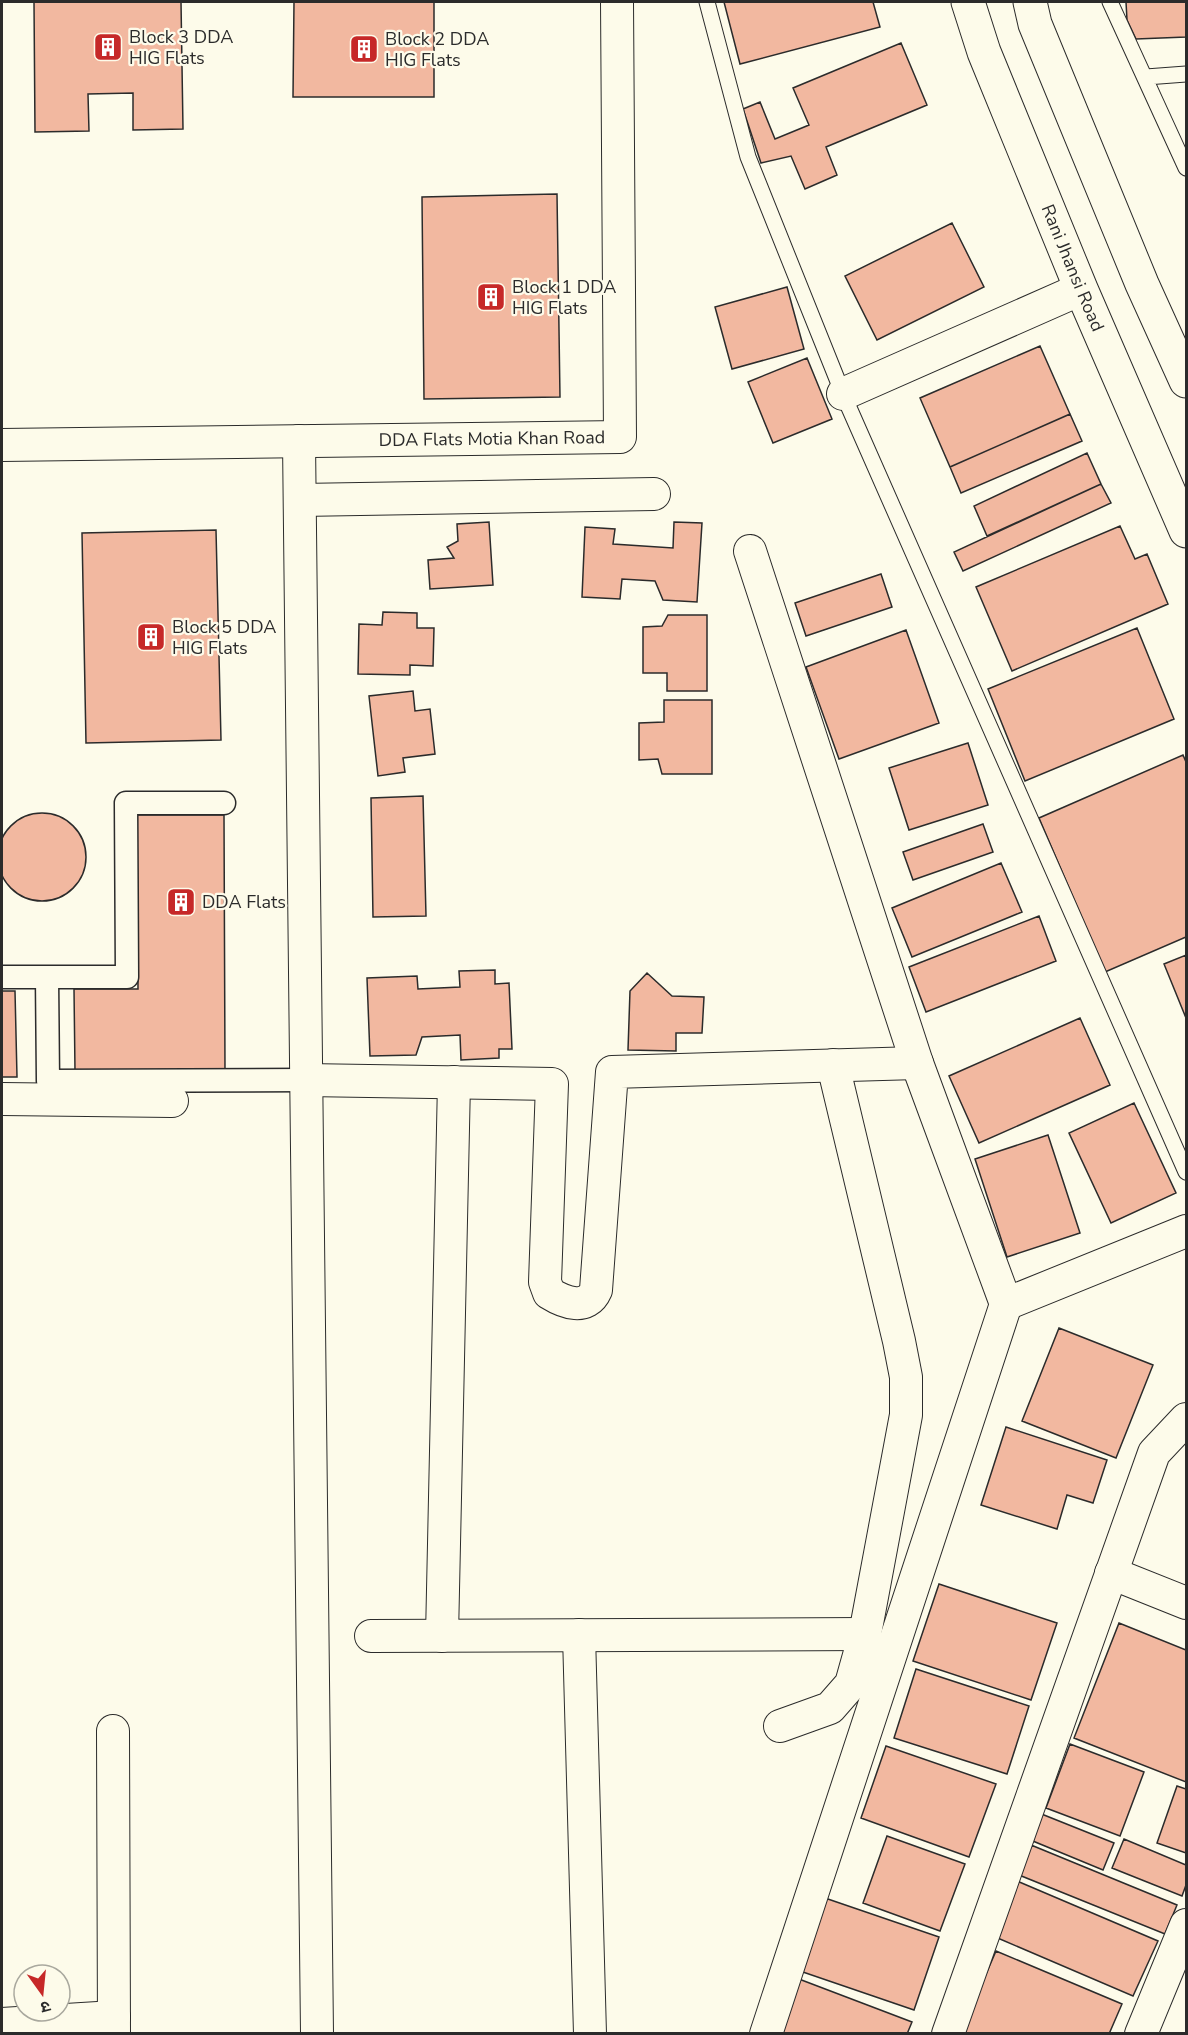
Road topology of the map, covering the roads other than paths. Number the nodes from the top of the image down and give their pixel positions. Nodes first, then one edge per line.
1 (616, 2) edge
2 (707, 2) edge
3 (968, 2) edge
4 (1030, 2) edge
5 (1110, 2) edge
6 (1186, 74) edge
7 (1146, 77) junction
8 (1186, 168) edge
9 (1081, 289) junction
10 (1186, 381) edge
11 (843, 394) junction
12 (299, 441) junction
13 (2, 445) edge
14 (654, 494) dead end
15 (300, 500) junction
16 (1186, 531) edge
17 (750, 551) dead end
18 (224, 803) dead end
19 (2, 977) edge
20 (46, 977) junction
21 (917, 1063) junction
22 (833, 1065) junction
23 (306, 1080) junction
24 (454, 1082) junction
25 (2, 1099) edge
26 (172, 1101) dead end
27 (1186, 1172) edge
28 (1186, 1231) edge
29 (1006, 1304) junction
30 (1186, 1419) edge
31 (1111, 1573) junction
32 (1186, 1603) edge
33 (865, 1634) junction
34 (579, 1635) junction
35 (371, 1636) dead end
36 (442, 1636) junction
37 (780, 1726) dead end
38 (112, 1731) dead end
39 (1186, 1925) edge
40 (2, 2024) edge
41 (114, 2025) edge
42 (317, 2034) edge
43 (590, 2034) edge
44 (766, 2034) edge
45 (948, 2034) edge
46 (1141, 2034) edge

1 - 12 street, DDA Flats Motia Khan Road
2 - 11 lane
3 - 9 main road, Rani Jhansi Road
4 - 10 main road
5 - 7 lane
6 - 7 lane
7 - 8 lane
9 - 11 street
9 - 16 main road, Rani Jhansi Road
11 - 27 lane
12 - 13 street, DDA Flats Motia Khan Road
12 - 15 street
14 - 15 street
15 - 23 street
17 - 21 street
18 - 20 street
19 - 20 street
20 - 23 street
21 - 22 street
21 - 29 street
22 - 24 street
22 - 33 street
23 - 24 street
23 - 42 street
24 - 36 street
25 - 26 street
28 - 29 street
29 - 44 street
30 - 31 street
31 - 32 street
31 - 45 street
33 - 34 street
33 - 37 street
34 - 36 street
34 - 43 street
35 - 36 street
38 - 41 street
39 - 46 street
40 - 41 street

